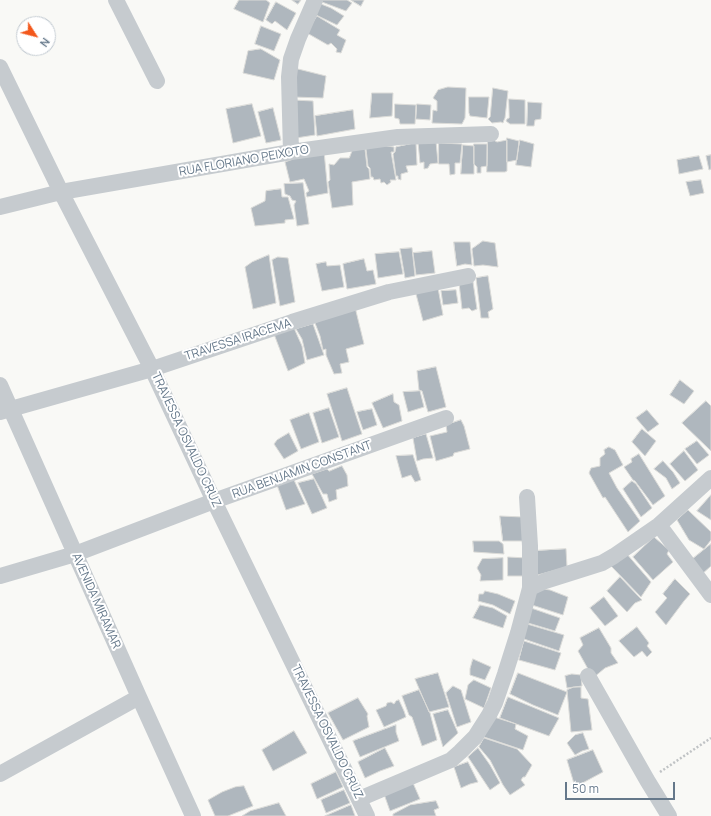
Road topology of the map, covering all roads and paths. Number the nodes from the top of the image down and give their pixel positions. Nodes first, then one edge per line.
1 (116, 0) edge
2 (314, 0) edge
3 (0, 67) edge
4 (157, 81) dead end
5 (491, 134) dead end
6 (291, 152) junction
7 (61, 192) junction
8 (0, 207) edge
9 (468, 276) dead end
10 (152, 369) junction
11 (0, 385) edge
12 (5, 411) edge
13 (446, 418) dead end
14 (711, 478) edge
15 (527, 497) dead end
16 (214, 501) junction
17 (659, 525) junction
18 (75, 554) junction
19 (0, 576) edge
20 (530, 588) junction
21 (711, 595) edge
22 (588, 676) dead end
23 (139, 697) junction
24 (711, 738) edge
25 (0, 774) edge
26 (647, 780) junction
27 (359, 799) junction
28 (193, 816) edge
29 (367, 816) edge
30 (669, 816) edge

1 - 4 street
2 - 6 street
3 - 7 street, TRAVESSA OSVALDO CRUZ
5 - 6 street, RUA FLORIANO PEIXOTO
6 - 7 street, RUA FLORIANO PEIXOTO
7 - 8 street, RUA FLORIANO PEIXOTO
7 - 10 street, TRAVESSA OSVALDO CRUZ
9 - 10 street, TRAVESSA IRACEMA
10 - 12 street, TRAVESSA IRACEMA
10 - 16 street, TRAVESSA OSVALDO CRUZ
11 - 12 street, AVENIDA MIRAMAR
12 - 18 street, AVENIDA MIRAMAR
13 - 16 street, RUA BENJAMIN CONSTANT
14 - 17 street
15 - 20 street
16 - 18 street, RUA BENJAMIN CONSTANT
16 - 27 street, TRAVESSA OSVALDO CRUZ
17 - 20 street
17 - 21 street
18 - 19 street, RUA BENJAMIN CONSTANT
18 - 23 street, AVENIDA MIRAMAR
20 - 27 street
22 - 26 street
23 - 25 street
23 - 28 street, AVENIDA MIRAMAR
24 - 26 path
26 - 30 street
27 - 29 street, TRAVESSA OSVALDO CRUZ

